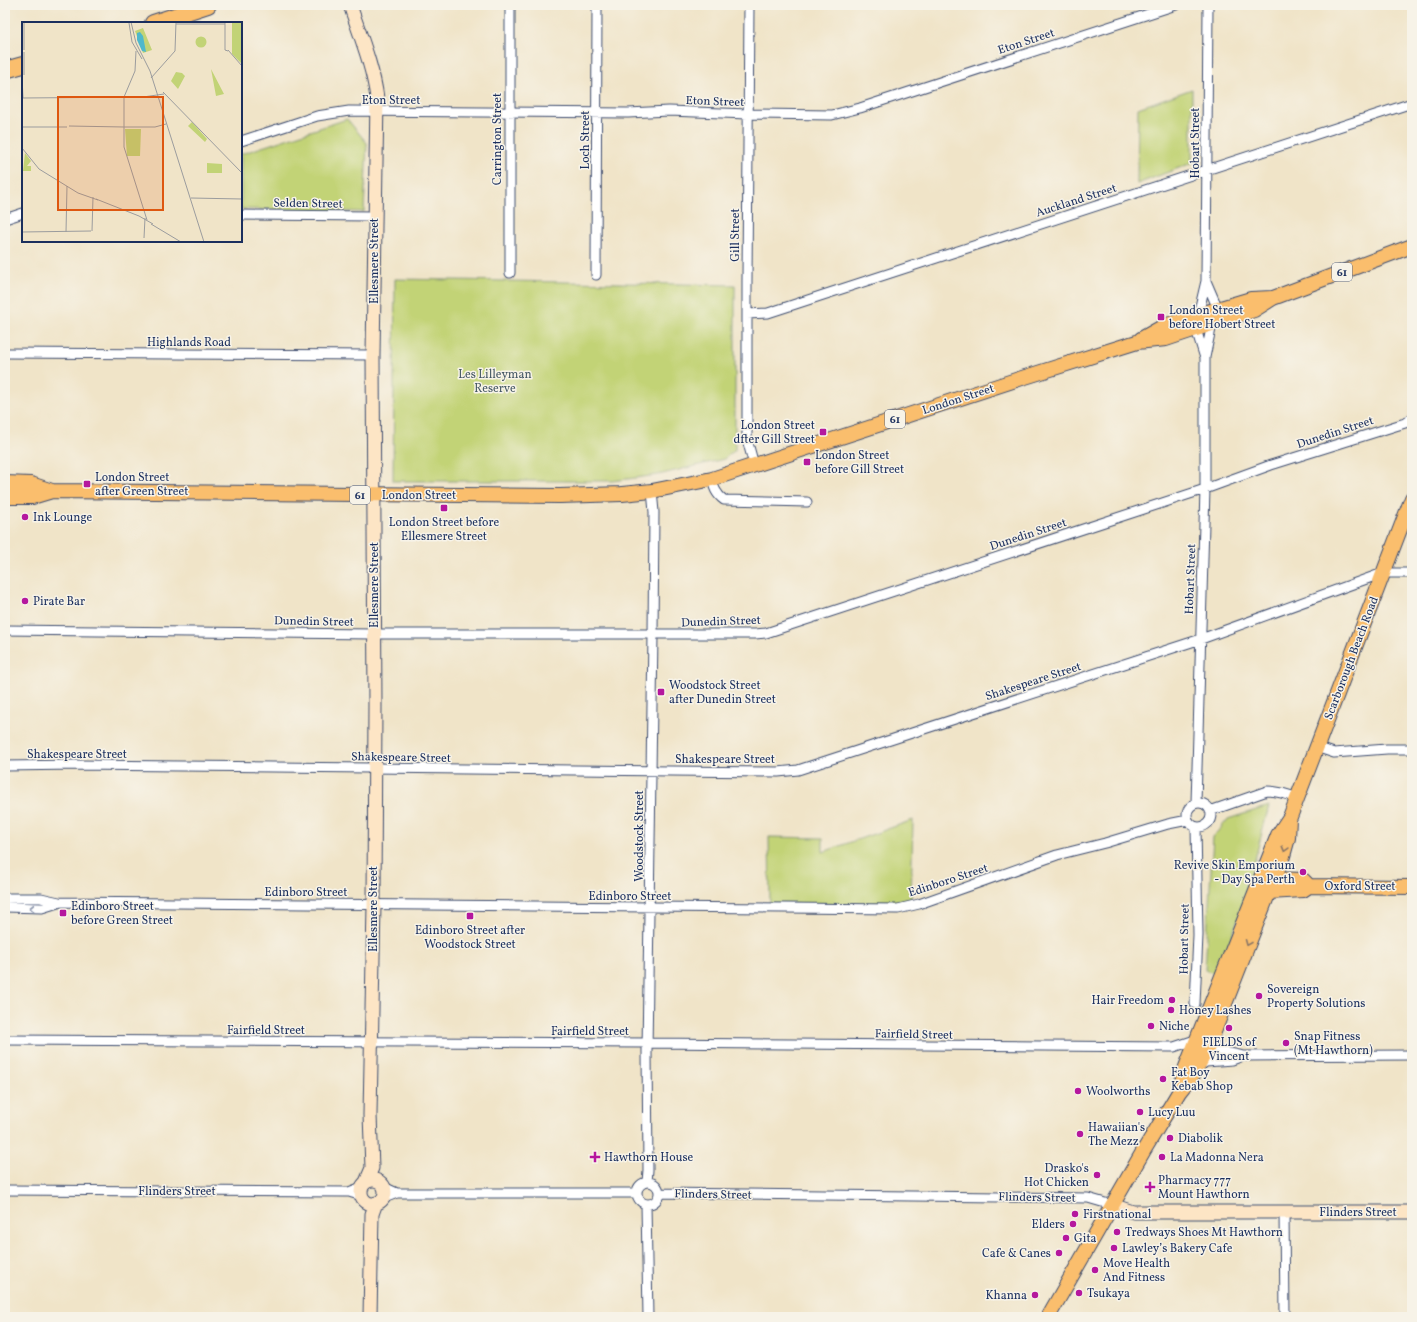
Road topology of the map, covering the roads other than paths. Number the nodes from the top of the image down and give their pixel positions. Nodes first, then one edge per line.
1 (208, 5) edge
2 (350, 5) edge
3 (510, 5) edge
4 (597, 5) edge
5 (750, 5) edge
6 (1176, 5) edge
7 (1208, 5) edge
8 (156, 22) edge
9 (22, 65) edge
10 (5, 70) edge
11 (1412, 103) edge
12 (376, 112) junction
13 (509, 112) junction
14 (597, 113) junction
15 (748, 114) junction
16 (242, 141) edge
17 (1207, 170) junction
18 (22, 213) edge
19 (242, 215) edge
20 (374, 216) junction
21 (5, 219) edge
22 (1412, 246) edge
23 (510, 273) dead end
24 (596, 275) dead end
25 (1206, 280) junction
26 (1273, 298) junction
27 (1218, 309) junction
28 (747, 314) junction
29 (1198, 315) junction
30 (1212, 324) junction
31 (1196, 329) junction
32 (1137, 342) junction
33 (5, 353) edge
34 (373, 355) junction
35 (1205, 357) junction
36 (1410, 421) edge
37 (754, 465) junction
38 (712, 479) junction
39 (5, 483) edge
40 (1205, 489) junction
41 (52, 491) junction
42 (652, 491) junction
43 (374, 495) junction
44 (5, 497) edge
45 (1412, 498) edge
46 (807, 502) dead end
47 (1383, 573) junction
48 (1412, 573) edge
49 (5, 630) edge
50 (375, 634) junction
51 (653, 634) junction
52 (1201, 639) junction
53 (1316, 747) junction
54 (1412, 749) edge
55 (5, 766) edge
56 (374, 769) junction
57 (651, 771) junction
58 (1297, 798) junction
59 (1196, 803) junction
60 (1210, 811) junction
61 (1188, 820) junction
62 (1196, 826) junction
63 (1266, 883) junction
64 (1412, 887) edge
65 (5, 898) edge
66 (59, 902) junction
67 (374, 905) junction
68 (5, 907) edge
69 (650, 908) junction
70 (1195, 1004) dead end
71 (5, 1040) edge
72 (372, 1042) junction
73 (648, 1043) junction
74 (1203, 1043) junction
75 (1174, 1048) junction
76 (1412, 1055) edge
77 (1243, 1056) junction
78 (1194, 1062) junction
79 (647, 1182) junction
80 (5, 1190) edge
81 (659, 1193) junction
82 (636, 1194) junction
83 (372, 1195) junction
84 (646, 1204) junction
85 (1112, 1205) junction
86 (1284, 1212) junction
87 (1412, 1212) edge
88 (370, 1317) edge
89 (648, 1317) edge
90 (1048, 1317) edge
91 (1285, 1317) edge

1 - 8 highway
2 - 12 street, Ellesmere Street
3 - 13 street, Carrington Street
4 - 14 street, Loch Street
5 - 15 street, Gill Street
6 - 15 street, Eton Street
7 - 17 street, Hobart Street
9 - 10 highway
11 - 17 street, Auckland Street
12 - 13 street, Eton Street
12 - 16 street, Eton Street
12 - 20 street, Ellesmere Street
13 - 14 street, Eton Street
13 - 23 street, Carrington Street
14 - 15 street, Eton Street
14 - 24 street, Loch Street
15 - 28 street, Gill Street
17 - 25 street, Hobart Street
17 - 28 street, Auckland Street
18 - 21 street
19 - 20 street, Selden Street
20 - 34 street, Ellesmere Street
22 - 26 main road, London Street / 61
25 - 27 street, Hobart Street
25 - 29 street, Hobart Street
26 - 27 main road, London Street / 61
26 - 30 main road, London Street / 61
27 - 29 main road, London Street / 61
28 - 37 street, Gill Street
29 - 32 main road, London Street / 61
30 - 31 main road, London Street / 61
30 - 35 street, Hobart Street
31 - 32 main road, London Street / 61
31 - 35 street, Hobart Street
32 - 37 main road, London Street / 61
33 - 34 street, Highlands Road
34 - 43 street, Ellesmere Street
35 - 40 street, Hobart Street
36 - 40 street, Dunedin Street
37 - 38 main road, London Street / 61
38 - 42 main road, London Street / 61
38 - 46 street
39 - 41 main road, London Street / 61
40 - 51 street, Dunedin Street
40 - 52 street, Hobart Street
41 - 43 main road, London Street / 61
41 - 44 main road, London Street / 61
42 - 43 main road, London Street / 61
42 - 51 street, Woodstock Street
43 - 50 street, Ellesmere Street
45 - 47 main road, Scarborough Beach Road
47 - 48 street, Shakespeare Street
47 - 52 street, Shakespeare Street
47 - 53 main road, Scarborough Beach Road
49 - 50 street, Dunedin Street
50 - 51 street, Dunedin Street
50 - 56 street, Ellesmere Street
51 - 57 street, Woodstock Street
52 - 57 street, Shakespeare Street
52 - 59 street, Hobart Street
53 - 54 street
53 - 58 main road, Scarborough Beach Road
55 - 56 street, Shakespeare Street
56 - 57 street, Shakespeare Street
56 - 67 street, Ellesmere Street
57 - 69 street, Woodstock Street
58 - 60 street
58 - 63 main road, Scarborough Beach Road
59 - 60 street
59 - 61 street
60 - 62 street
61 - 62 street
61 - 69 street, Edinboro Street
62 - 70 street, Hobart Street
63 - 64 main road, Oxford Street
63 - 74 main road, Scarborough Beach Road
65 - 66 street, Edinboro Street
66 - 67 street, Edinboro Street
66 -> 68 street, Edinboro Street
67 - 69 street, Edinboro Street
67 - 72 street, Ellesmere Street
69 - 73 street, Woodstock Street
71 - 72 street, Fairfield Street
72 - 73 street, Fairfield Street
72 - 83 street, Ellesmere Street
73 - 75 street, Fairfield Street
73 - 79 street, Woodstock Street
74 - 75 street, Fairfield Street
74 - 77 street
74 - 78 main road, Scarborough Beach Road
75 - 78 street, Fairfield Street
76 - 77 street
77 - 78 street
78 - 85 main road, Scarborough Beach Road
79 - 81 street
79 - 82 street
80 - 83 street, Flinders Street
81 - 84 street
81 - 85 street, Flinders Street
82 - 83 street
82 - 84 street
83 - 88 street, Ellesmere Street
84 - 89 street
85 - 86 street, Flinders Street
85 - 90 main road, Scarborough Beach Road
86 - 87 street, Flinders Street
86 - 91 street

